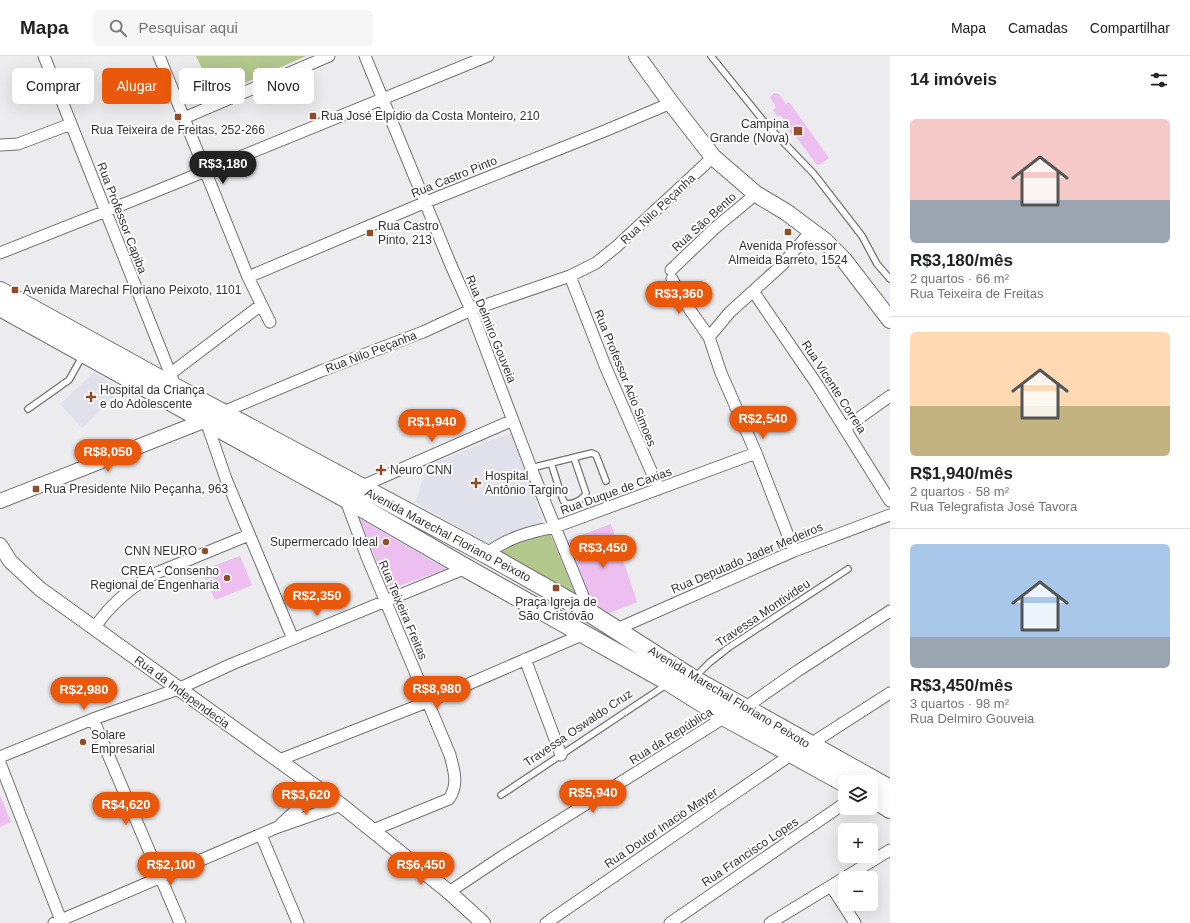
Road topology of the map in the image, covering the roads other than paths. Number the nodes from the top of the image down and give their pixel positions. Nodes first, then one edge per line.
1 (44, 56) edge
2 (159, 56) edge
3 (328, 56) edge
4 (365, 56) edge
5 (488, 56) edge
6 (637, 56) edge
7 (711, 56) edge
8 (383, 98) junction
9 (670, 103) junction
10 (184, 118) junction
11 (70, 124) junction
12 (0, 145) edge
13 (713, 157) junction
14 (205, 172) junction
15 (756, 194) junction
16 (426, 202) junction
17 (106, 211) junction
18 (812, 231) junction
19 (0, 253) edge
20 (570, 276) junction
21 (248, 277) junction
22 (890, 279) edge
23 (753, 290) junction
24 (0, 291) edge
25 (261, 305) junction
26 (0, 307) edge
27 (471, 310) junction
28 (890, 320) edge
29 (270, 322) dead end
30 (710, 337) junction
31 (84, 353) junction
32 (173, 381) junction
33 (890, 396) edge
34 (28, 409) dead end
35 (223, 412) junction
36 (206, 420) junction
37 (513, 420) junction
38 (846, 428) junction
39 (756, 453) junction
40 (574, 458) junction
41 (551, 463) junction
42 (531, 468) junction
43 (606, 482) dead end
44 (360, 487) junction
45 (659, 489) junction
46 (345, 498) junction
47 (0, 501) edge
48 (890, 501) edge
49 (890, 515) edge
50 (555, 527) junction
51 (249, 535) junction
52 (0, 545) edge
53 (794, 551) junction
54 (486, 554) junction
55 (466, 568) junction
56 (848, 569) dead end
57 (385, 601) junction
58 (890, 612) edge
59 (590, 613) junction
60 (94, 629) junction
61 (617, 629) junction
62 (584, 634) junction
63 (293, 640) junction
64 (525, 658) junction
65 (693, 679) junction
66 (669, 682) junction
67 (178, 689) junction
68 (890, 693) edge
69 (427, 702) junction
70 (746, 708) junction
71 (725, 717) junction
72 (93, 719) junction
73 (809, 745) junction
74 (792, 754) junction
75 (561, 755) junction
76 (0, 757) edge
77 (279, 760) junction
78 (0, 763) edge
79 (838, 779) edge
80 (883, 787) edge
81 (319, 789) junction
82 (501, 795) dead end
83 (341, 805) junction
84 (838, 808) edge
85 (890, 809) edge
86 (278, 827) junction
87 (373, 830) junction
88 (261, 835) junction
89 (890, 850) edge
90 (161, 878) junction
91 (831, 886) junction
92 (449, 892) junction
93 (59, 922) edge
94 (180, 923) edge
95 (298, 923) edge
96 (483, 923) edge
97 (546, 923) edge
98 (670, 923) edge
99 (770, 923) edge
100 (855, 923) edge

1 - 11 street, Rua Professor Capiba
2 - 10 street
3 - 10 street
4 - 8 street, Rua Delmiro Gouveia
5 - 8 street
6 - 9 main road
7 - 22 lane
8 - 14 street
8 - 16 street, Rua Delmiro Gouveia
9 - 13 main road
9 - 16 street, Rua Castro Pinto
10 - 14 street
11 - 12 street
11 - 17 street, Rua Professor Capiba
13 - 15 main road
13 - 20 street, Rua Nilo Peçanha
14 - 17 street
14 - 21 street
15 - 18 main road
15 - 30 street, Rua São Bento
16 - 21 street, Rua Castro Pinto
16 - 27 street, Rua Delmiro Gouveia
17 - 19 street
17 - 32 street, Rua Professor Capiba
18 - 23 street
18 - 28 main road
20 - 27 street, Rua Nilo Peçanha
20 - 45 street, Rua Professor Acio Simoes
21 - 25 street
23 - 30 street
23 - 38 street, Rua Vicente Correia
24 - 32 main road, Avenida Marechal Floriano Peixoto
25 - 29 street
25 - 32 street
26 - 31 main road, Avenida Marechal Floriano Peixoto
27 - 35 street, Rua Nilo Peçanha
27 - 37 street, Rua Delmiro Gouveia
30 - 39 street
31 - 34 lane
31 - 36 main road, Avenida Marechal Floriano Peixoto
32 - 35 main road, Avenida Marechal Floriano Peixoto
33 - 38 street
35 - 36 main road, Rua Nilo Peçanha
35 - 44 main road, Avenida Marechal Floriano Peixoto
36 - 46 main road, Avenida Marechal Floriano Peixoto
36 - 47 street, Rua Nilo Peçanha
36 - 51 street
37 - 42 street, Rua Delmiro Gouveia
37 - 44 street
38 - 48 street, Rua Vicente Correia
39 - 45 street, Rua Duque de Caxias
39 - 53 street
40 - 41 lane
40 - 41 lane
40 - 43 lane
41 - 42 lane
42 - 50 street, Rua Delmiro Gouveia
44 - 54 main road, Avenida Marechal Floriano Peixoto
45 - 50 street, Rua Duque de Caxias
46 - 55 main road, Avenida Marechal Floriano Peixoto
46 - 57 street, Rua Teixeira Freitas
49 - 53 street, Rua Deputado Jader Medeiros
50 - 54 street, Rua Duque de Caxias
50 - 59 street, Rua Delmiro Gouveia
51 - 60 street
51 - 63 street
52 - 60 street, Rua da Independecia
53 - 61 street, Rua Deputado Jader Medeiros
54 - 59 main road, Avenida Marechal Floriano Peixoto
55 - 57 street
55 - 62 main road, Avenida Marechal Floriano Peixoto
56 - 65 lane, Travessa Montivideu
57 - 63 street
57 - 69 street, Rua Teixeira Freitas
58 - 70 street
59 - 61 main road, Avenida Marechal Floriano Peixoto
60 - 67 street, Rua da Independecia
61 - 65 main road, Avenida Marechal Floriano Peixoto
62 - 64 street
62 - 66 main road, Avenida Marechal Floriano Peixoto
63 - 67 street
64 - 69 street
64 - 75 street
65 - 70 main road, Avenida Marechal Floriano Peixoto
66 - 71 main road, Avenida Marechal Floriano Peixoto
66 - 75 lane, Travessa Oswaldo Cruz
67 - 72 street
67 - 77 street, Rua da Independecia
68 - 73 street
69 - 77 street
69 - 87 street, Rua Teixeira Freitas
70 - 73 main road, Avenida Marechal Floriano Peixoto
71 - 74 main road, Avenida Marechal Floriano Peixoto
71 - 92 street, Rua da República
72 - 76 street
72 - 90 street
73 - 80 main road, Avenida Marechal Floriano Peixoto
74 - 79 main road, Avenida Marechal Floriano Peixoto
74 - 97 street, Rua Doutor Inacio Mayer
75 - 82 lane, Travessa Oswaldo Cruz
77 - 81 street, Rua da Independecia
78 - 93 street
80 - 85 main road, Avenida Marechal Floriano Peixoto
81 - 83 street, Rua da Independecia
81 - 86 street
83 - 86 street
83 - 87 street, Rua da Independecia
84 - 98 street, Rua Francisco Lopes
86 - 88 street
87 - 92 street, Rua da Independecia
88 - 90 street
88 - 95 street
89 - 91 street
90 - 93 street
90 - 94 street
91 - 99 street
91 - 100 street
92 - 96 street, Rua da Independecia

